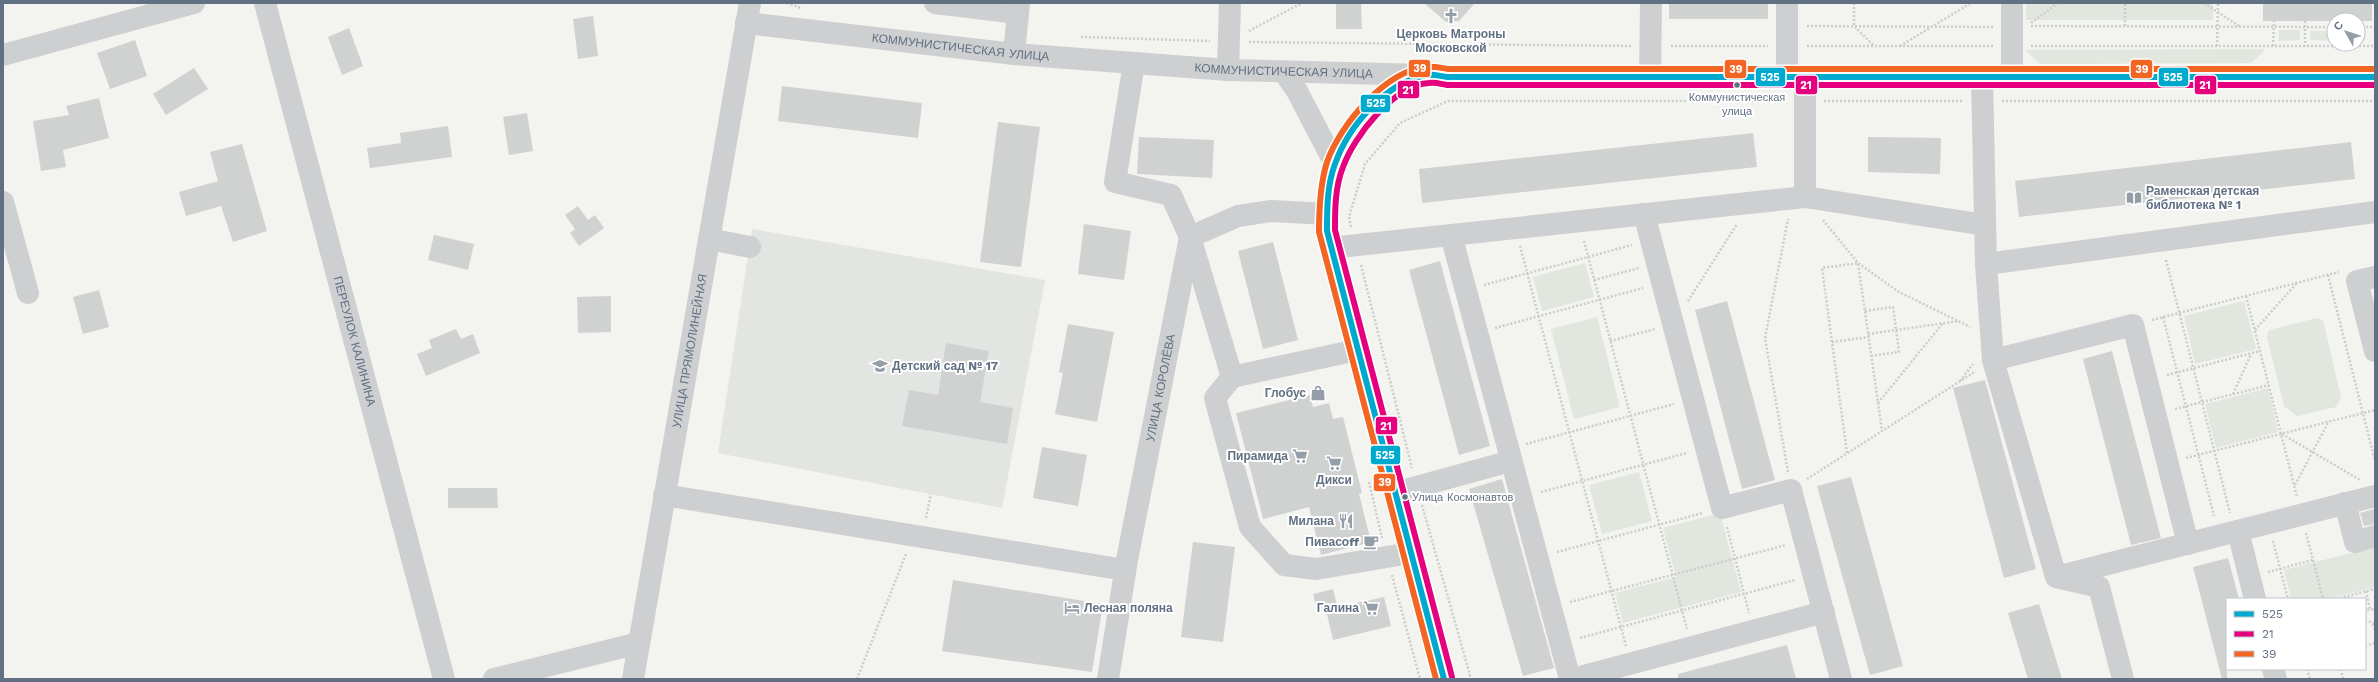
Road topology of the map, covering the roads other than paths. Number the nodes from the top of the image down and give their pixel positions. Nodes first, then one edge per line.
1 (194, 3) edge
2 (265, 3) edge
3 (935, 3) edge
4 (1230, 3) edge
5 (1651, 3) edge
6 (1787, 3) edge
7 (2012, 3) edge
8 (1018, 8) edge
9 (748, 13) edge
10 (1014, 54) junction
11 (3, 55) edge
12 (1134, 63) junction
13 (1228, 70) junction
14 (1284, 72) junction
15 (1425, 75) junction
16 (1650, 77) junction
17 (1796, 77) junction
18 (1982, 77) junction
19 (2012, 77) junction
20 (2375, 77) edge
21 (1335, 164) junction
22 (1805, 197) junction
23 (3, 202) edge
24 (2375, 212) edge
25 (1327, 214) junction
26 (1644, 214) junction
27 (1985, 225) junction
28 (1451, 235) junction
29 (1190, 237) junction
30 (709, 239) junction
31 (750, 247) dead end
32 (1330, 248) junction
33 (1986, 264) junction
34 (2375, 277) edge
35 (28, 293) dead end
36 (1357, 350) junction
37 (1993, 350) junction
38 (2375, 351) edge
39 (1232, 378) junction
40 (1510, 455) junction
41 (2369, 488) edge
42 (1394, 493) junction
43 (664, 495) junction
44 (2345, 503) junction
45 (2231, 533) junction
46 (2375, 536) edge
47 (2188, 544) junction
48 (1410, 552) junction
49 (1125, 570) junction
50 (2056, 577) junction
51 (2256, 598) edge
52 (1824, 612) junction
53 (639, 643) junction
54 (444, 679) edge
55 (494, 679) edge
56 (633, 679) edge
57 (1108, 679) edge
58 (1444, 679) edge
59 (1571, 679) edge
60 (1842, 679) edge
61 (2123, 679) edge

1 - 11 street
2 - 54 street, ПЕРЕУЛОК КАЛИНИНА
3 - 8 street
4 - 13 street
5 - 16 street
6 - 17 street
7 - 19 street
8 - 10 street
9 - 10 street, КОММУНИСТИЧЕСКАЯ УЛИЦА
9 - 30 street, УЛИЦА ПРЯМОЛИНЕЙНАЯ
10 - 12 street, КОММУНИСТИЧЕСКАЯ УЛИЦА
12 - 13 street, КОММУНИСТИЧЕСКАЯ УЛИЦА
12 - 29 street
13 - 14 street, КОММУНИСТИЧЕСКАЯ УЛИЦА
14 - 15 street, КОММУНИСТИЧЕСКАЯ УЛИЦА
14 - 21 street
15 - 16 main road, КОММУНИСТИЧЕСКАЯ УЛИЦА
15 - 21 main road
16 - 17 main road, КОММУНИСТИЧЕСКАЯ УЛИЦА
17 - 18 main road, КОММУНИСТИЧЕСКАЯ УЛИЦА
17 - 22 street
18 - 19 main road, КОММУНИСТИЧЕСКАЯ УЛИЦА
18 - 27 street
19 - 20 main road, КОММУНИСТИЧЕСКАЯ УЛИЦА
21 - 25 main road
22 - 26 street
22 - 27 street
23 - 35 street
24 - 33 street
25 - 29 street
25 - 32 main road
26 - 28 street
26 - 52 street
27 - 33 street
28 - 32 street
28 - 40 street
29 - 39 street
29 - 49 street, УЛИЦА КОРОЛЁВА
30 - 31 street
30 - 43 street, УЛИЦА ПРЯМОЛИНЕЙНАЯ
32 - 36 main road
33 - 37 street
34 - 38 street
36 - 39 street
36 - 42 main road
37 - 47 street
37 - 50 street
39 - 48 street
40 - 42 street
40 - 59 street
41 - 44 street
42 - 48 main road
43 - 49 street
43 - 53 street, УЛИЦА ПРЯМОЛИНЕЙНАЯ
44 - 45 street
44 - 46 street
45 - 47 street
45 - 51 street
47 - 50 street
48 - 58 main road
49 - 57 street, УЛИЦА КОРОЛЁВА
50 - 61 street
52 - 59 street
52 - 60 street
53 - 55 street
53 - 56 street, УЛИЦА ПРЯМОЛИНЕЙНАЯ

